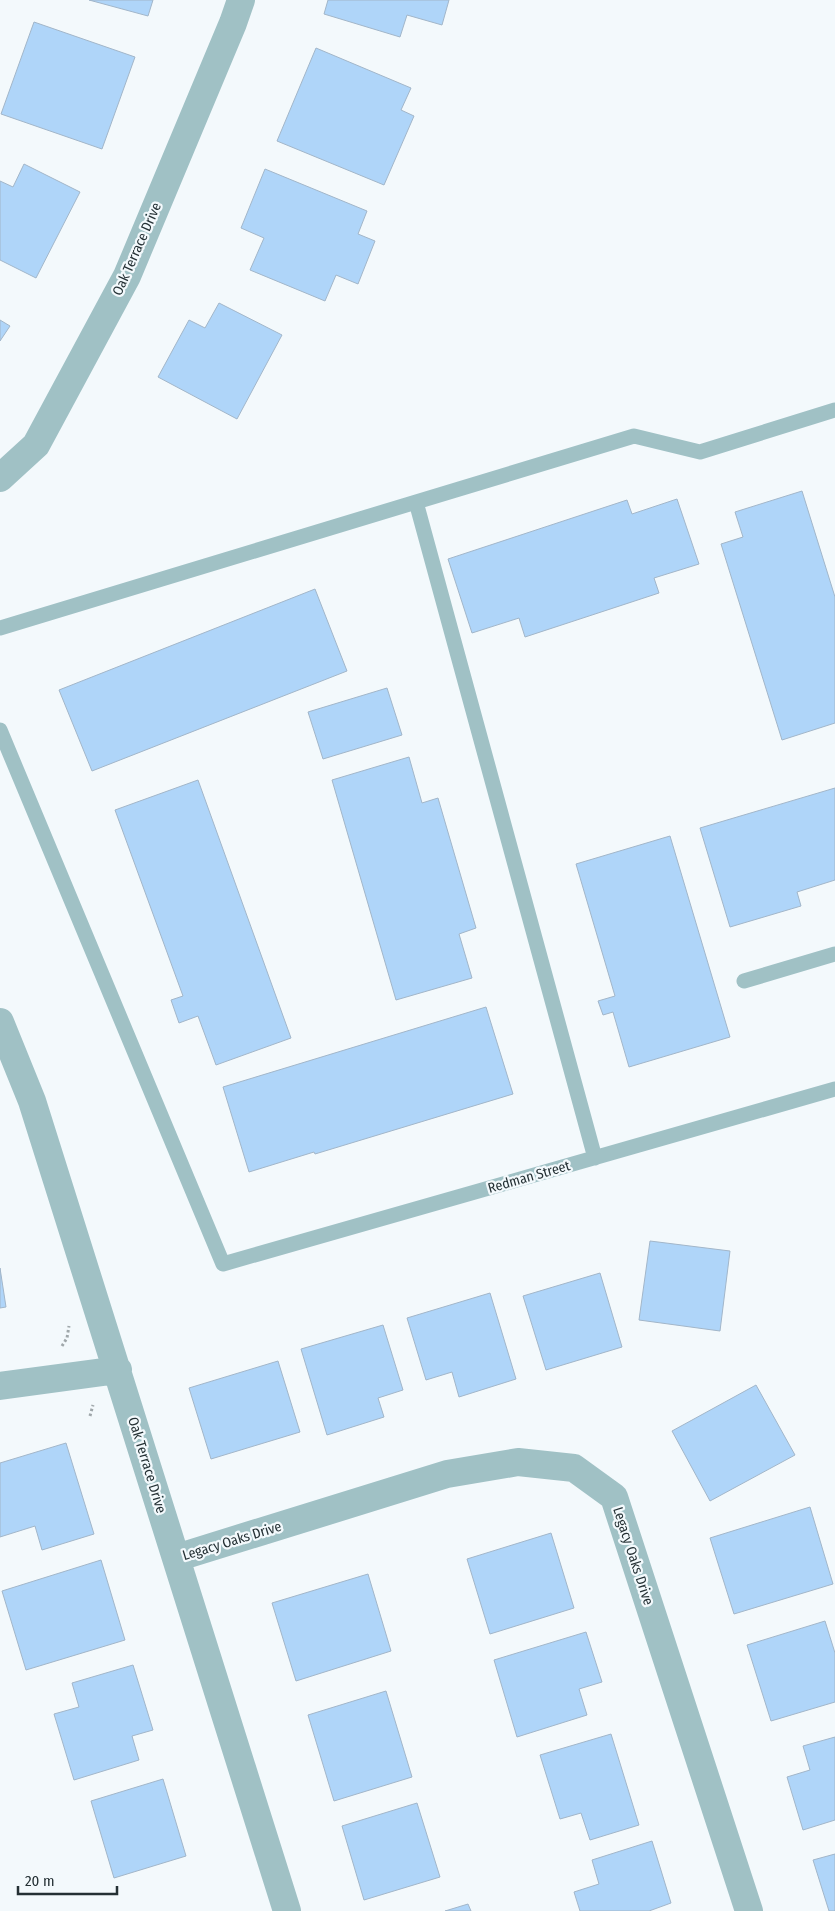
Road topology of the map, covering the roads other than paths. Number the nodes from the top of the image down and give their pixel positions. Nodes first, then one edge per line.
1 (241, 0) edge
2 (835, 410) edge
3 (0, 478) edge
4 (416, 502) junction
5 (0, 628) edge
6 (0, 730) edge
7 (835, 954) edge
8 (744, 981) dead end
9 (0, 1022) edge
10 (835, 1089) edge
11 (595, 1158) junction
12 (118, 1370) junction
13 (0, 1386) edge
14 (176, 1558) junction
15 (287, 1911) edge
16 (749, 1911) edge

1 - 3 street, Oak Terrace Drive
2 - 4 lane
4 - 5 lane
4 - 11 lane
6 - 11 lane, Redman Street
7 - 8 lane
9 - 12 street, Oak Terrace Drive
10 - 11 lane, Redman Street
12 - 13 street
12 - 14 street, Oak Terrace Drive
14 - 15 street, Oak Terrace Drive
14 - 16 street, Legacy Oaks Drive

